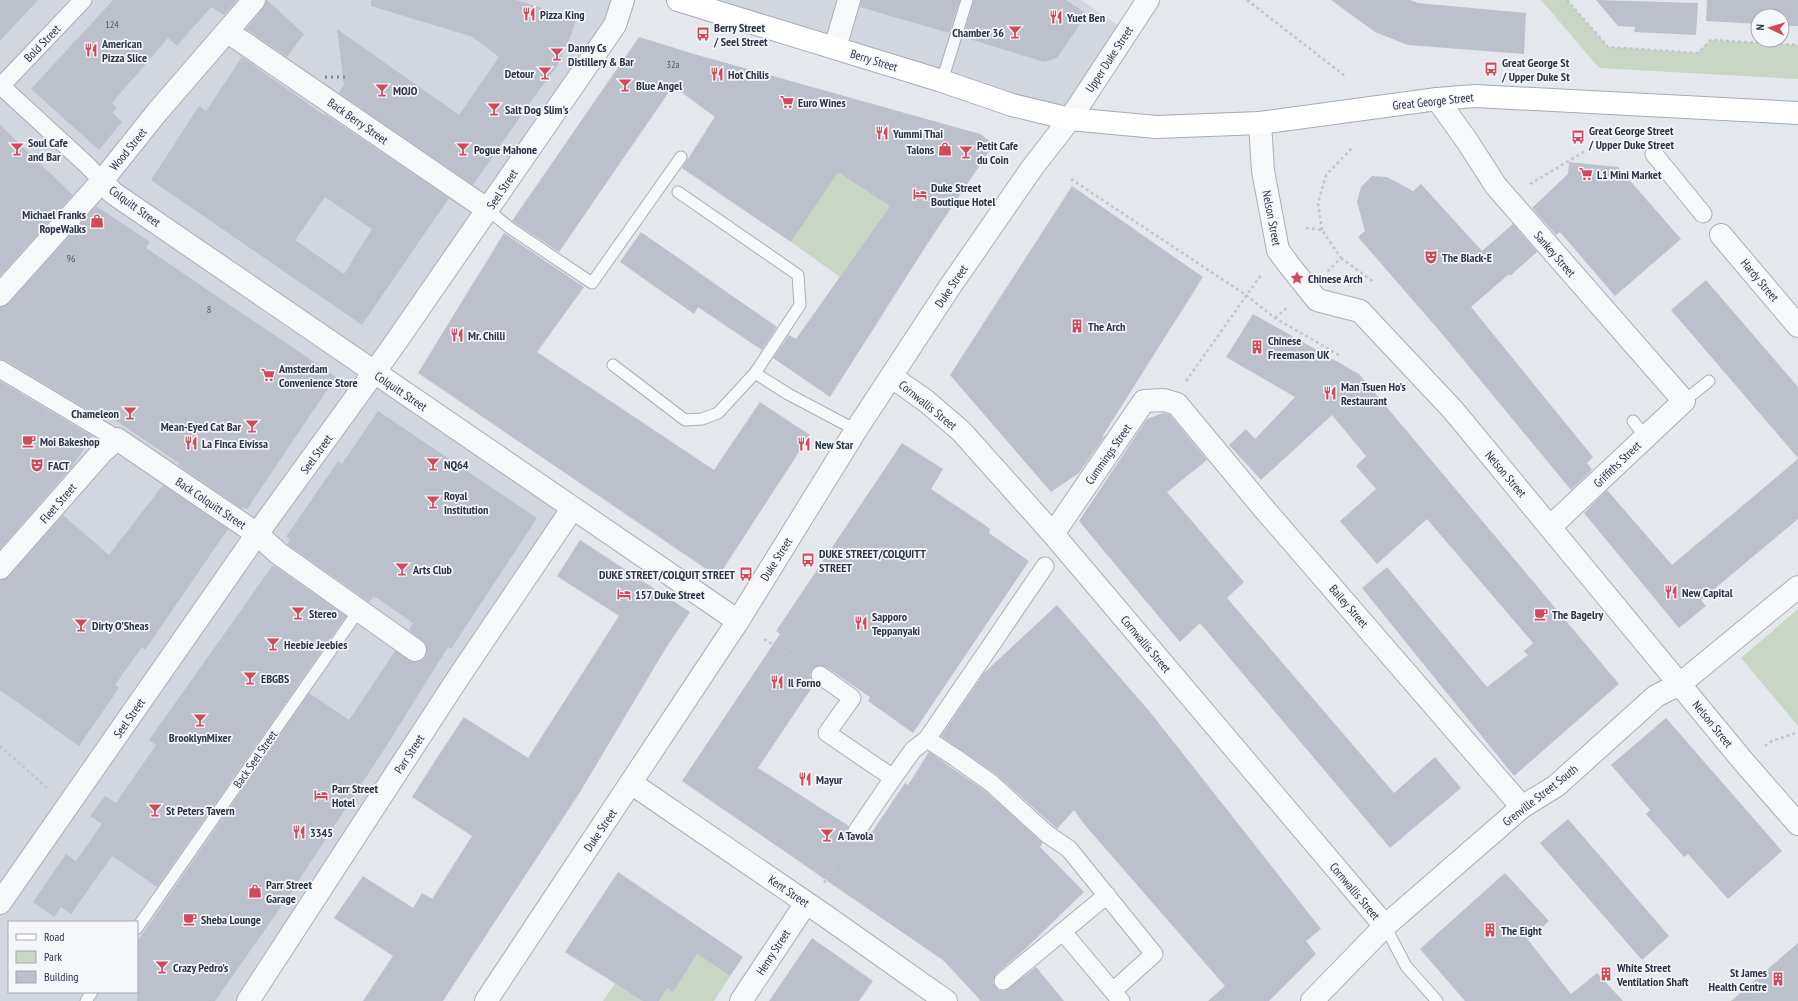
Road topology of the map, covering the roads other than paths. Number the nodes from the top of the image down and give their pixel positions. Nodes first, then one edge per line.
1 (83, 0) edge
2 (254, 0) edge
3 (623, 0) edge
4 (678, 0) edge
5 (849, 0) edge
6 (967, 0) edge
7 (1148, 0) edge
8 (228, 32) junction
9 (835, 48) junction
10 (942, 81) junction
11 (0, 86) edge
12 (1436, 99) junction
13 (1798, 113) edge
14 (1070, 119) junction
15 (1260, 123) junction
16 (1654, 154) dead end
17 (680, 157) dead end
18 (102, 181) junction
19 (678, 192) dead end
20 (488, 210) junction
21 (1703, 214) dead end
22 (1721, 235) dead end
23 (0, 295) edge
24 (1798, 326) edge
25 (613, 365) dead end
26 (0, 369) edge
27 (374, 372) junction
28 (755, 373) junction
29 (892, 377) junction
30 (1709, 381) dead end
31 (1684, 401) junction
32 (1174, 403) joint
33 (856, 430) junction
34 (117, 439) junction
35 (572, 509) junction
36 (1550, 527) junction
37 (257, 534) junction
38 (1053, 534) junction
39 (1045, 566) dead end
40 (0, 568) edge
41 (1798, 587) edge
42 (359, 610) junction
43 (738, 621) junction
44 (414, 650) dead end
45 (820, 675) road end
46 (1680, 684) junction
47 (927, 739) junction
48 (893, 778) junction
49 (631, 783) junction
50 (1522, 807) junction
51 (1798, 824) edge
52 (857, 831) dead end
53 (1107, 895) junction
54 (0, 903) edge
55 (806, 903) junction
56 (1385, 926) junction
57 (138, 927) edge
58 (1063, 932) junction
59 (1002, 981) dead end
60 (1117, 996) edge
61 (248, 1001) edge
62 (486, 1001) edge
63 (741, 1001) edge
64 (946, 1001) edge
65 (1312, 1001) edge
66 (1437, 1001) edge

1 - 11 street, Bold Street
2 - 8 street, Wood Street
3 - 20 street, Seel Street
4 - 9 main road, Berry Street
5 - 9 street
6 - 10 lane
7 - 14 street, Upper Duke Street
8 - 18 street, Wood Street
8 - 20 street, Back Berry Street
9 - 10 main road, Berry Street
10 - 14 main road, Berry Street
11 - 18 street, Colquitt Street
12 - 13 main road, Great George Street
12 - 15 main road, Great George Street
12 - 31 street, Sankey Street
14 - 15 main road, Great George Street
14 - 29 street, Duke Street
15 - 36 street, Nelson Street
16 - 21 street
17 - 20 lane
18 - 23 street, Wood Street
18 - 27 street, Colquitt Street
19 - 28 lane
20 - 27 street, Seel Street
22 - 24 street, Hardy Street
25 - 28 lane
26 - 34 street, Back Colquitt Street
27 - 35 street, Colquitt Street
27 - 37 street, Seel Street
28 - 33 lane
29 - 33 street, Duke Street
29 - 38 street, Cornwallis Street
30 - 31 lane
31 - 36 street, Griffiths Street
32 - 38 street, Cummings Street
32 - 50 street, Bailey Street
33 - 43 street, Duke Street
34 - 37 street, Back Colquitt Street
34 - 40 street, Fleet Street
35 - 43 street, Colquitt Street
35 - 61 street, Parr Street
36 - 46 street, Nelson Street
37 - 42 street, Back Colquitt Street
37 - 54 street, Seel Street
38 - 56 street, Cornwallis Street
39 - 47 street
41 - 46 street, Grenville Street South
42 - 44 street, Back Colquitt Street
42 - 57 lane, Back Seel Street
43 - 49 street, Duke Street
45 - 48 street
46 - 50 street, Grenville Street South
46 - 51 street, Nelson Street
47 - 48 street
47 - 53 street
48 - 52 street
49 - 55 street, Kent Street
49 - 62 street, Duke Street
50 - 56 street, Grenville Street South
53 - 58 street
53 - 60 street
55 - 63 street, Henry Street
55 - 64 street, Kent Street
56 - 65 street, Grenville Street South
56 - 66 lane
58 - 59 street
58 - 60 street

